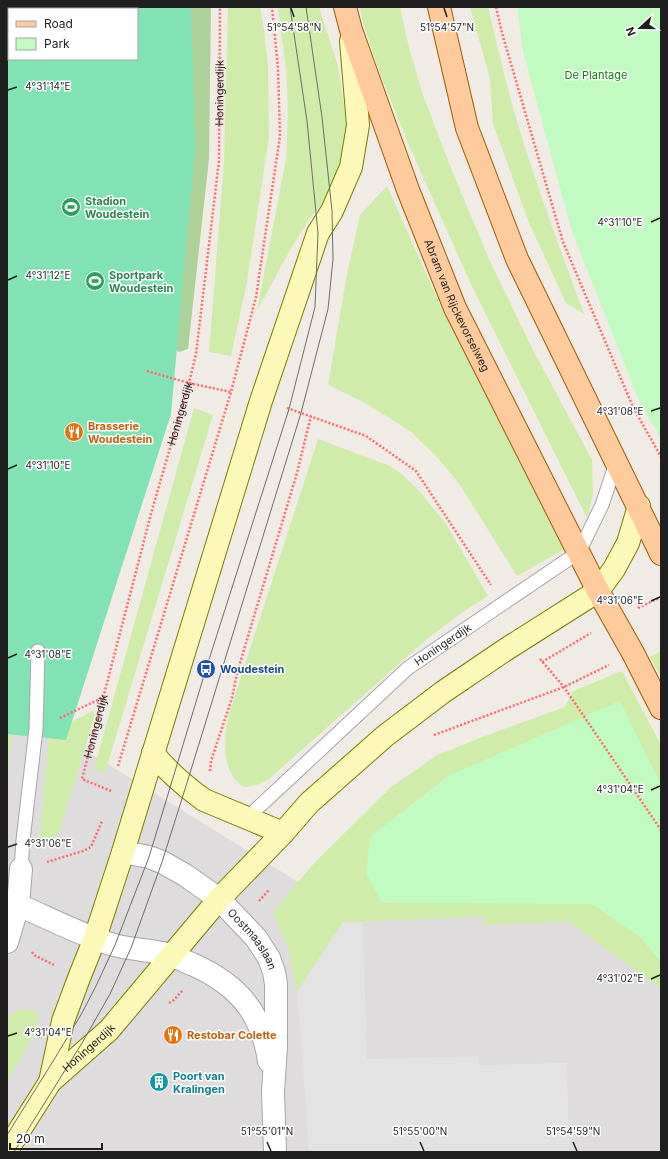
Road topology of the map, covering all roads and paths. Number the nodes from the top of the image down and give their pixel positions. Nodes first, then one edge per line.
1 (220, 7) edge
2 (272, 7) edge
3 (346, 7) edge
4 (439, 7) edge
5 (496, 7) edge
6 (351, 30) junction
7 (147, 371) dead end
8 (189, 383) junction
9 (231, 392) junction
10 (261, 401) junction
11 (311, 416) junction
12 (661, 457) edge
13 (616, 463) junction
14 (639, 506) junction
15 (578, 552) junction
16 (661, 554) edge
17 (598, 591) junction
18 (502, 603) junction
19 (524, 638) junction
20 (38, 651) dead end
21 (564, 687) junction
22 (103, 698) junction
23 (661, 708) edge
24 (36, 729) junction
25 (429, 738) dead end
26 (153, 753) junction
27 (118, 768) dead end
28 (210, 774) dead end
29 (109, 797) dead end
30 (103, 816) dead end
31 (247, 818) junction
32 (661, 830) edge
33 (283, 833) junction
34 (124, 852) junction
35 (22, 869) junction
36 (219, 899) junction
37 (18, 905) junction
38 (96, 938) junction
39 (7, 942) edge
40 (172, 956) junction
41 (50, 1082) junction
42 (273, 1092) junction
43 (7, 1150) edge
44 (275, 1152) edge

1 - 8 path, Honingerdijk
2 - 9 path
3 - 6 main road, Abram van Rijckevorselweg
4 - 13 main road
5 - 12 path
6 - 10 street, Honingerdijk
6 - 15 main road, Abram van Rijckevorselweg
7 - 8 path
8 - 9 path
8 - 22 path, Honingerdijk
9 - 10 path
9 - 27 path
10 - 11 path
10 - 26 street, Honingerdijk
11 - 18 path
11 - 28 path
13 - 14 main road
13 - 15 lane, Honingerdijk
14 - 16 main road
14 - 17 street, Honingerdijk
15 - 17 main road, Abram van Rijckevorselweg
15 - 18 lane, Honingerdijk
17 - 19 street, Honingerdijk
17 - 23 main road, Abram van Rijckevorselweg
18 - 31 lane, Honingerdijk
19 - 21 path
19 - 33 street, Honingerdijk
20 - 24 lane
21 - 25 path
21 - 32 path
22 - 24 path
22 - 29 path, Honingerdijk
24 - 35 lane
26 - 31 street
26 - 34 street, Honingerdijk
30 - 35 path
31 - 33 street
33 - 36 street, Honingerdijk
34 - 36 street, Oostmaaslaan
34 - 38 street, Honingerdijk
35 - 37 street
36 - 40 street, Honingerdijk
36 - 42 street, Oostmaaslaan
37 - 38 street
37 - 39 street
38 - 40 street, Oostmaaslaan
38 - 41 street, Honingerdijk
40 - 41 street, Honingerdijk
40 - 42 street, Oostmaaslaan
41 - 43 street, Honingerdijk
42 - 44 street, Oostmaaslaan

